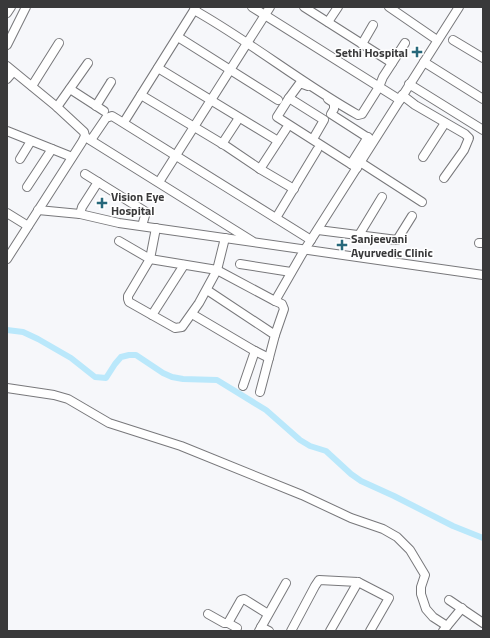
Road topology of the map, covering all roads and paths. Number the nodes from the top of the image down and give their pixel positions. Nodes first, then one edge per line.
1 (11, 7) edge
2 (26, 7) edge
3 (252, 7) edge
4 (270, 7) edge
5 (304, 7) edge
6 (338, 7) edge
7 (389, 7) edge
8 (459, 7) edge
9 (195, 8) edge
10 (400, 10) edge
11 (7, 13) edge
12 (265, 15) junction
13 (328, 22) junction
14 (373, 25) dead end
15 (178, 37) junction
16 (437, 40) junction
17 (453, 40) dead end
18 (247, 42) junction
19 (59, 43) dead end
20 (7, 44) edge
21 (362, 44) junction
22 (405, 44) dead end
23 (483, 58) edge
24 (424, 62) junction
25 (88, 63) dead end
26 (392, 63) junction
27 (158, 68) junction
28 (10, 69) edge
29 (230, 71) junction
30 (7, 79) edge
31 (111, 82) dead end
32 (409, 84) junction
33 (32, 86) junction
34 (379, 87) junction
35 (70, 89) junction
36 (141, 95) junction
37 (288, 98) junction
38 (401, 98) junction
39 (483, 99) edge
40 (211, 100) junction
41 (278, 100) dead end
42 (96, 106) junction
43 (57, 107) junction
44 (104, 111) dead end
45 (331, 114) junction
46 (239, 118) junction
47 (324, 120) junction
48 (124, 122) junction
49 (445, 123) junction
50 (194, 128) junction
51 (286, 128) dead end
52 (483, 130) edge
53 (7, 131) edge
54 (88, 138) junction
55 (369, 138) junction
56 (313, 139) junction
57 (31, 141) junction
58 (278, 141) junction
59 (222, 144) junction
60 (52, 149) junction
61 (317, 150) dead end
62 (176, 155) junction
63 (72, 157) junction
64 (423, 157) dead end
65 (20, 159) dead end
66 (355, 164) junction
67 (260, 169) junction
68 (84, 174) dead end
69 (444, 178) dead end
70 (98, 182) junction
71 (159, 182) junction
72 (27, 187) dead end
73 (294, 189) junction
74 (382, 197) dead end
75 (422, 202) dead end
76 (38, 210) junction
77 (7, 213) edge
78 (80, 214) junction
79 (412, 216) dead end
80 (276, 218) junction
81 (28, 226) junction
82 (142, 226) junction
83 (156, 228) junction
84 (318, 230) junction
85 (359, 235) junction
86 (225, 238) junction
87 (311, 240) junction
88 (119, 242) dead end
89 (254, 243) junction
90 (305, 250) junction
91 (7, 259) edge
92 (150, 259) junction
93 (240, 264) dead end
94 (184, 265) junction
95 (217, 270) junction
96 (291, 272) junction
97 (483, 275) edge
98 (207, 290) junction
99 (275, 301) junction
100 (192, 314) junction
101 (152, 315) junction
102 (275, 335) junction
103 (255, 351) junction
104 (269, 358) junction
105 (243, 386) dead end
106 (7, 388) edge
107 (260, 392) dead end
108 (358, 582) junction
109 (286, 583) dead end
110 (449, 600) dead end
111 (462, 608) junction
112 (208, 614) dead end
113 (268, 614) junction
114 (228, 623) junction
115 (483, 623) edge
116 (237, 628) dead end
117 (445, 628) edge
118 (260, 629) edge
119 (269, 631) edge
120 (291, 631) edge
121 (330, 631) edge
122 (370, 631) edge

1 - 11 street
2 - 20 street
3 - 12 street
4 - 12 street
5 - 13 street
6 - 13 street
7 - 10 street
8 - 16 street
9 - 15 street
9 - 18 street
10 - 16 street
12 - 18 street
12 - 34 street
13 - 21 street
14 - 21 street
15 - 27 street
15 - 29 street
16 - 24 street
17 - 23 street
18 - 29 street
18 - 34 street
19 - 33 street
21 - 26 street
22 - 26 street
24 - 32 street
24 - 39 street
25 - 35 street
26 - 34 street
27 - 36 street
27 - 40 street
28 - 30 street
28 - 33 street
29 - 40 street
29 - 41 street
31 - 42 street
32 - 38 street
32 - 52 street
33 - 43 street
34 - 38 street
35 - 42 street
35 - 43 street
36 - 48 street
36 - 50 street
37 - 45 street
37 - 47 street
37 - 56 street
38 - 49 street
38 - 55 street
40 - 46 street
40 - 50 street
42 - 44 street
43 - 54 street
45 - 47 street
45 - 55 street
46 - 58 street
46 - 59 street
47 - 56 street
48 - 54 street
48 - 62 street
49 - 64 street
49 - 69 street
50 - 59 street
50 - 62 street
51 - 58 street
53 - 57 street
54 - 63 street
54 - 71 street
55 - 66 street
56 - 66 street
57 - 60 street
57 - 65 street
58 - 67 street
59 - 67 street
60 - 63 street
60 - 72 street
61 - 73 street
62 - 71 street
62 - 80 street
63 - 76 street
66 - 75 street
66 - 84 street
67 - 73 street
68 - 70 street
70 - 78 street
70 - 82 street
71 - 89 street
73 - 80 street
74 - 85 street
76 - 78 street
76 - 81 street
77 - 81 street
78 - 82 street
79 - 85 street
80 - 87 street
81 - 91 street
82 - 83 street
83 - 86 street
83 - 92 street
84 - 85 street
84 - 87 street
86 - 89 street
86 - 95 street
87 - 90 street
88 - 92 street
89 - 90 street
90 - 96 street
90 - 97 street
92 - 94 street
92 - 101 street
93 - 96 street
94 - 95 street
94 - 101 street
95 - 98 street
95 - 99 street
96 - 99 street
98 - 100 street
98 - 102 street
99 - 102 street
100 - 101 street
100 - 103 street
102 - 104 street
103 - 104 street
103 - 105 street
104 - 107 street
106 - 117 street
108 - 120 street
108 - 121 street
108 - 122 street
109 - 113 street
110 - 111 street
111 - 115 street
111 - 117 street
112 - 114 street
113 - 114 street
113 - 118 street
114 - 116 street
118 - 119 street

